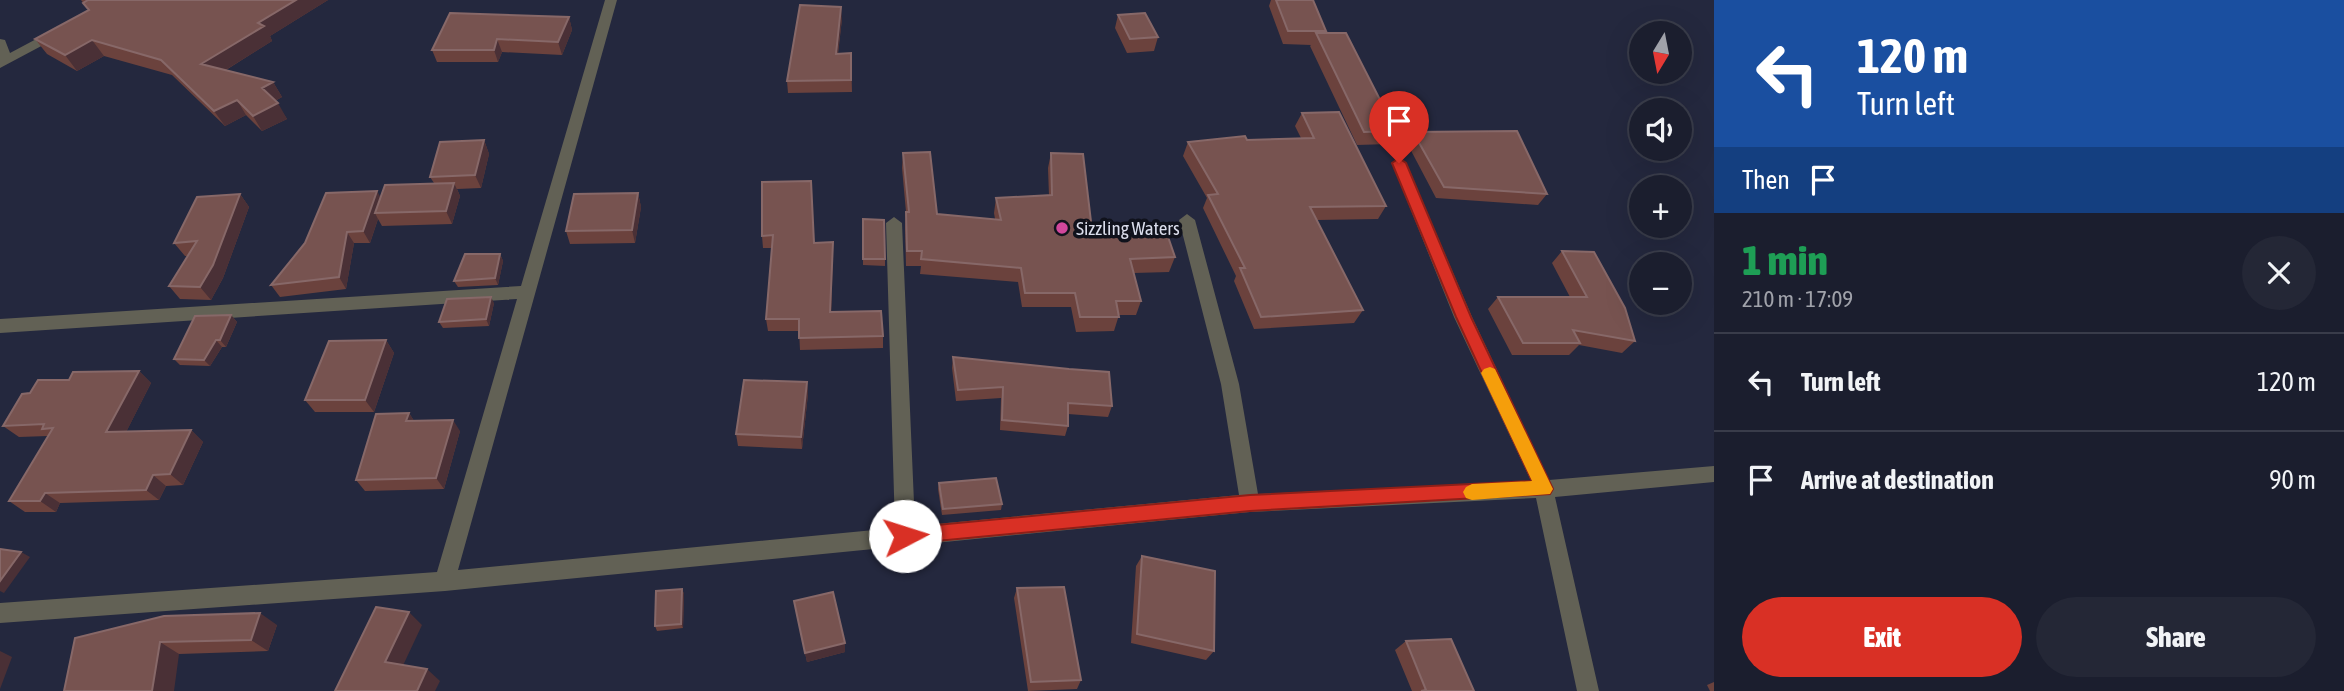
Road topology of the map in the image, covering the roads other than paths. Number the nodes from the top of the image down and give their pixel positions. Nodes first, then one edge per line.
1 (611, 0) edge
2 (67, 27) edge
3 (0, 43) edge
4 (3, 62) edge
5 (1399, 163) dead end
6 (1187, 220) dead end
7 (894, 223) dead end
8 (528, 292) junction
9 (0, 326) edge
10 (1714, 474) edge
11 (1544, 489) junction
12 (1250, 503) junction
13 (905, 536) junction
14 (445, 581) junction
15 (0, 613) edge
16 (1588, 691) edge

1 - 8 street
2 - 4 street
3 - 4 street
5 - 11 street
6 - 12 street
7 - 13 street
8 - 9 street
8 - 14 street
10 - 11 street
11 - 12 street
11 - 16 street
12 - 13 street
13 - 14 street
14 - 15 street

